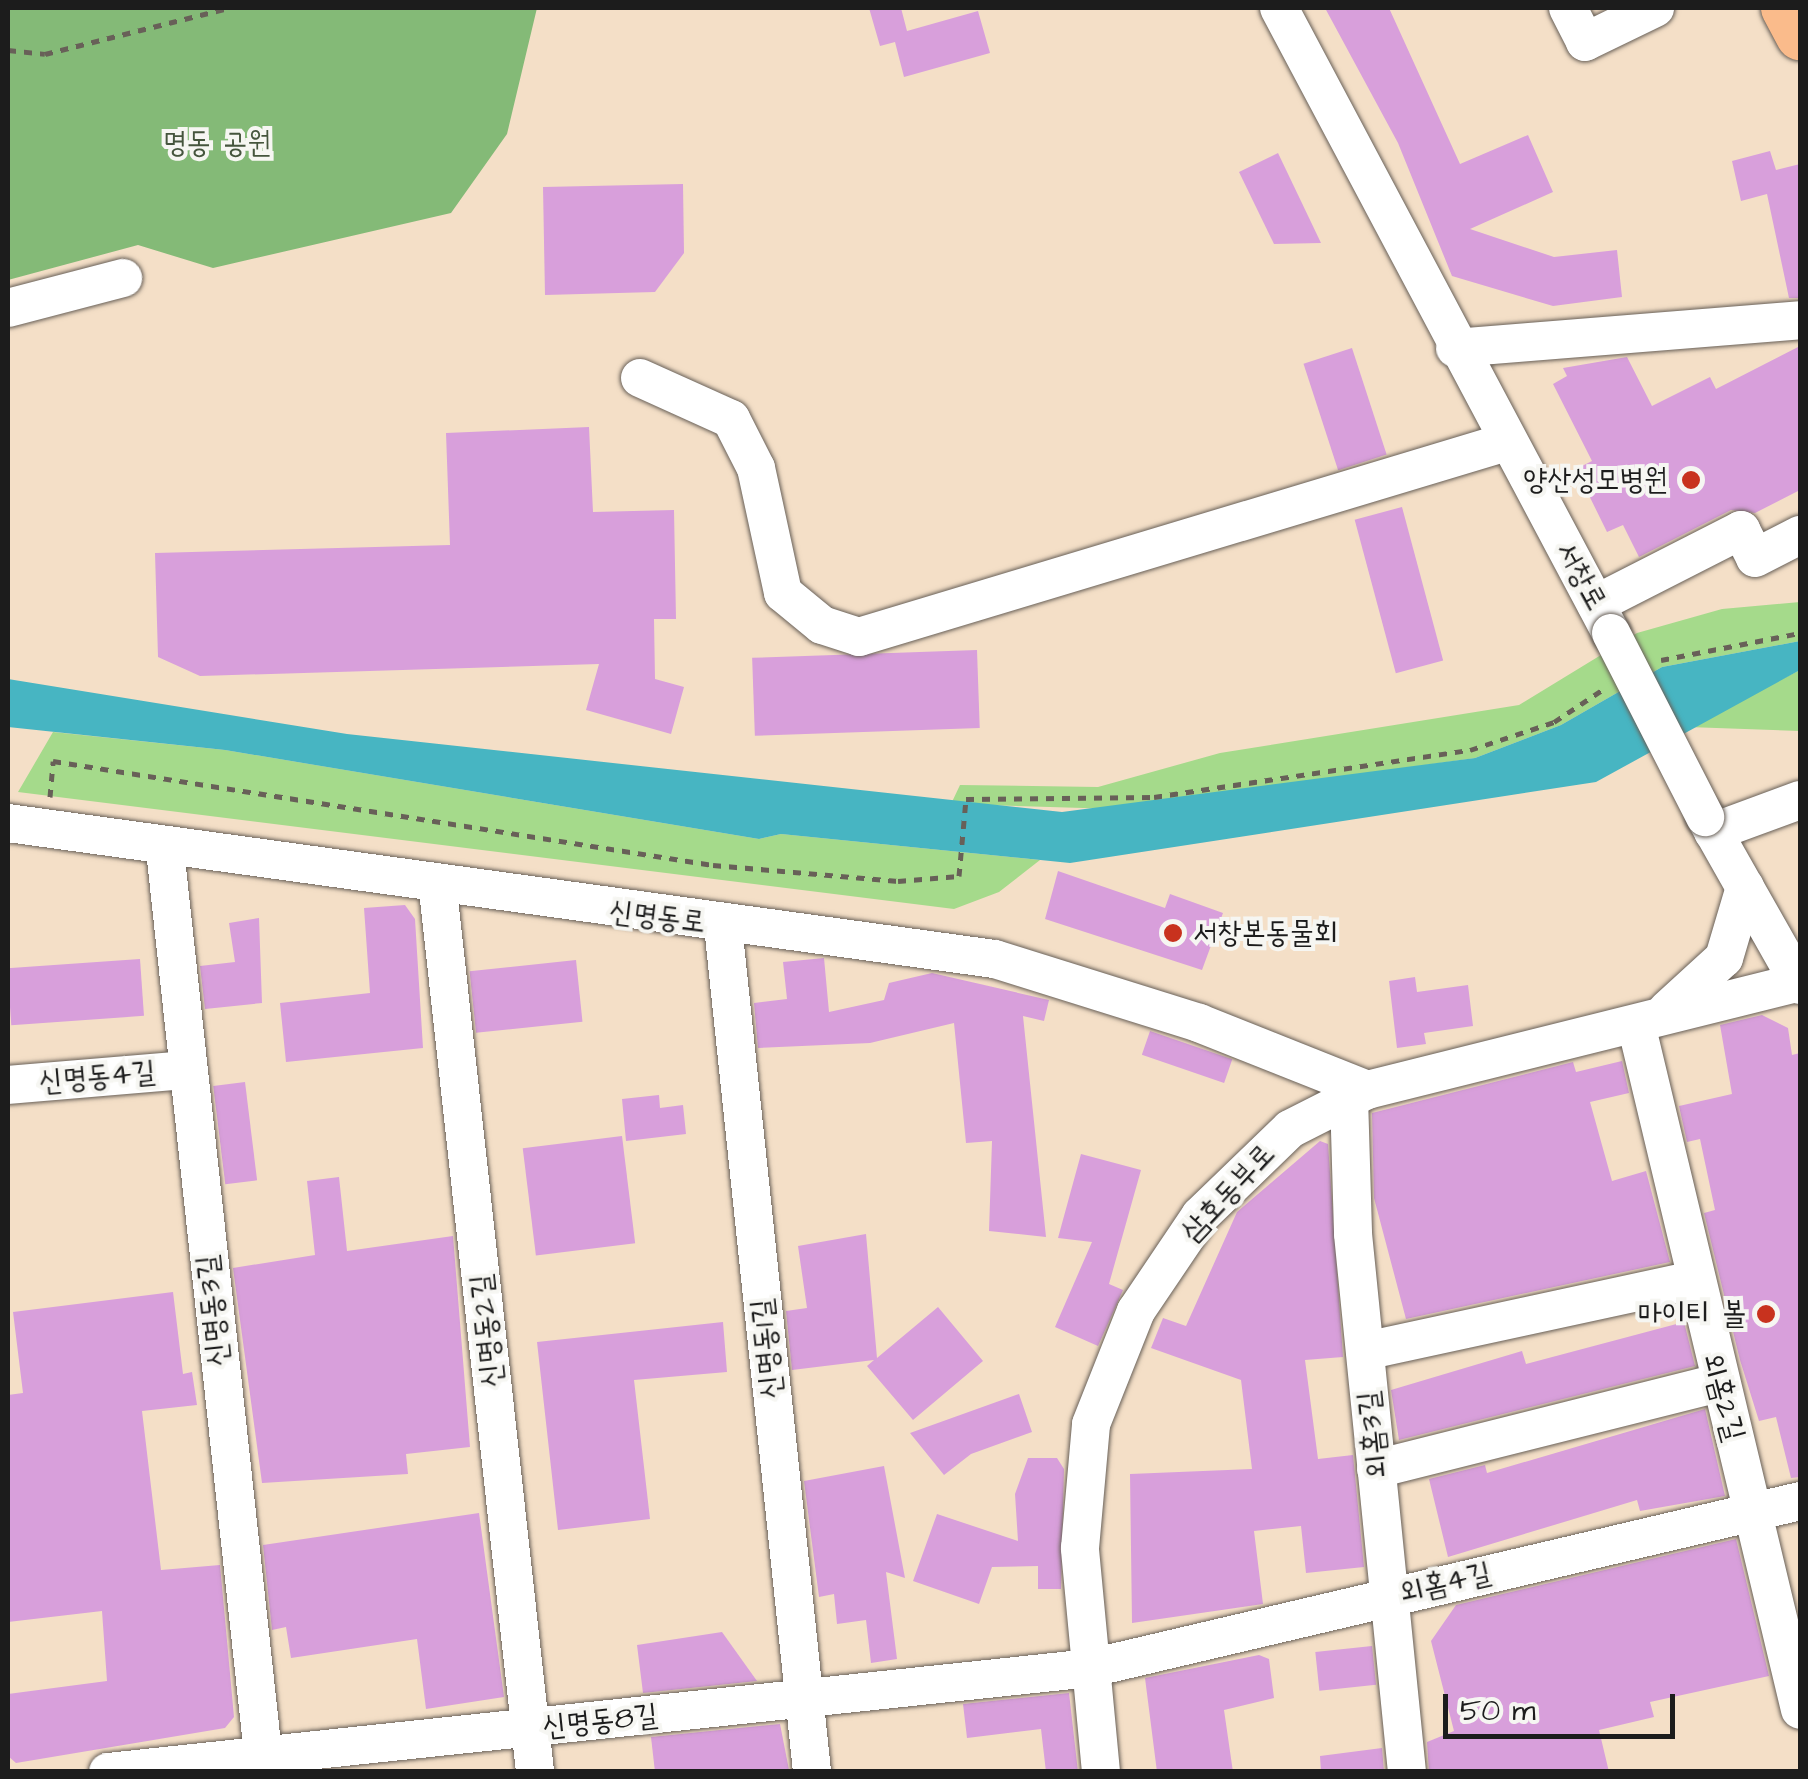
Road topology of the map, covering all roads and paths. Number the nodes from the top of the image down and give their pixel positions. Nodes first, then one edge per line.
1 (228, 8) edge
2 (1568, 8) edge
3 (1655, 8) edge
4 (1786, 8) edge
5 (1286, 10) edge
6 (1800, 36) edge
7 (8, 50) edge
8 (123, 278) dead end
9 (8, 308) edge
10 (1800, 320) edge
11 (1454, 348) junction
12 (640, 378) dead end
13 (1506, 442) junction
14 (1800, 535) edge
15 (1604, 618) junction
16 (1800, 633) edge
17 (1647, 667) dead end
18 (1618, 682) dead end
19 (1800, 800) edge
20 (8, 823) edge
21 (1709, 824) junction
22 (47, 830) junction
23 (165, 850) junction
24 (1745, 887) junction
25 (438, 890) junction
26 (723, 926) junction
27 (1800, 983) edge
28 (1645, 1022) junction
29 (1293, 1060) junction
30 (186, 1070) junction
31 (8, 1085) edge
32 (1358, 1093) junction
33 (1306, 1120) junction
34 (1693, 1280) junction
35 (1365, 1351) junction
36 (1718, 1383) junction
37 (1376, 1469) junction
38 (1800, 1501) edge
39 (1753, 1511) junction
40 (1391, 1596) junction
41 (1091, 1668) junction
42 (804, 1700) junction
43 (1800, 1710) edge
44 (530, 1728) junction
45 (264, 1764) edge
46 (108, 1772) edge
47 (535, 1772) edge
48 (812, 1772) edge
49 (1102, 1772) edge
50 (1407, 1772) edge

1 - 7 path
2 - 3 street
4 - 6 main road
5 - 11 street, 서창로
8 - 9 street
10 - 11 street
11 - 13 street, 서창로
12 - 13 street
13 - 15 street, 서창로
14 - 15 street
15 - 21 street, 서창로, bridge
16 - 17 path
18 - 22 path
19 - 21 street
20 - 22 street, 신명동로
21 - 24 street, 서창로
22 - 23 street, 신명동로
23 - 25 street, 신명동로
23 - 30 street, 신명동3길
24 - 27 street, 서창로
24 - 28 street
25 - 26 street, 신명동로
25 - 44 street, 신명동2길
26 - 29 street, 신명동로
26 - 42 street, 신명동1길
27 - 28 street, 삼호동부로
28 - 32 street, 삼호동부로
28 - 34 street, 외홈2길
29 - 32 street, 신명동로
29 - 33 street
30 - 31 street, 신명동4길
30 - 45 street, 신명동3길
32 - 33 street, 삼호동부로
32 - 35 street, 외홈3길
33 - 41 street, 삼호동부로
34 - 35 street
34 - 36 street, 외홈2길
35 - 37 street, 외홈3길
36 - 37 street
36 - 39 street, 외홈2길
37 - 40 street, 외홈3길
38 - 39 street, 외홈4길
39 - 40 street, 외홈4길
39 - 43 street, 외홈2길
40 - 41 street, 외홈4길
40 - 50 street, 외홈3길
41 - 42 street, 신명동8길
41 - 49 street, 삼호동부로
42 - 44 street, 신명동8길
42 - 48 street, 신명동1길
44 - 45 street, 신명동8길
44 - 47 street, 신명동2길
45 - 46 street, 신명동8길

